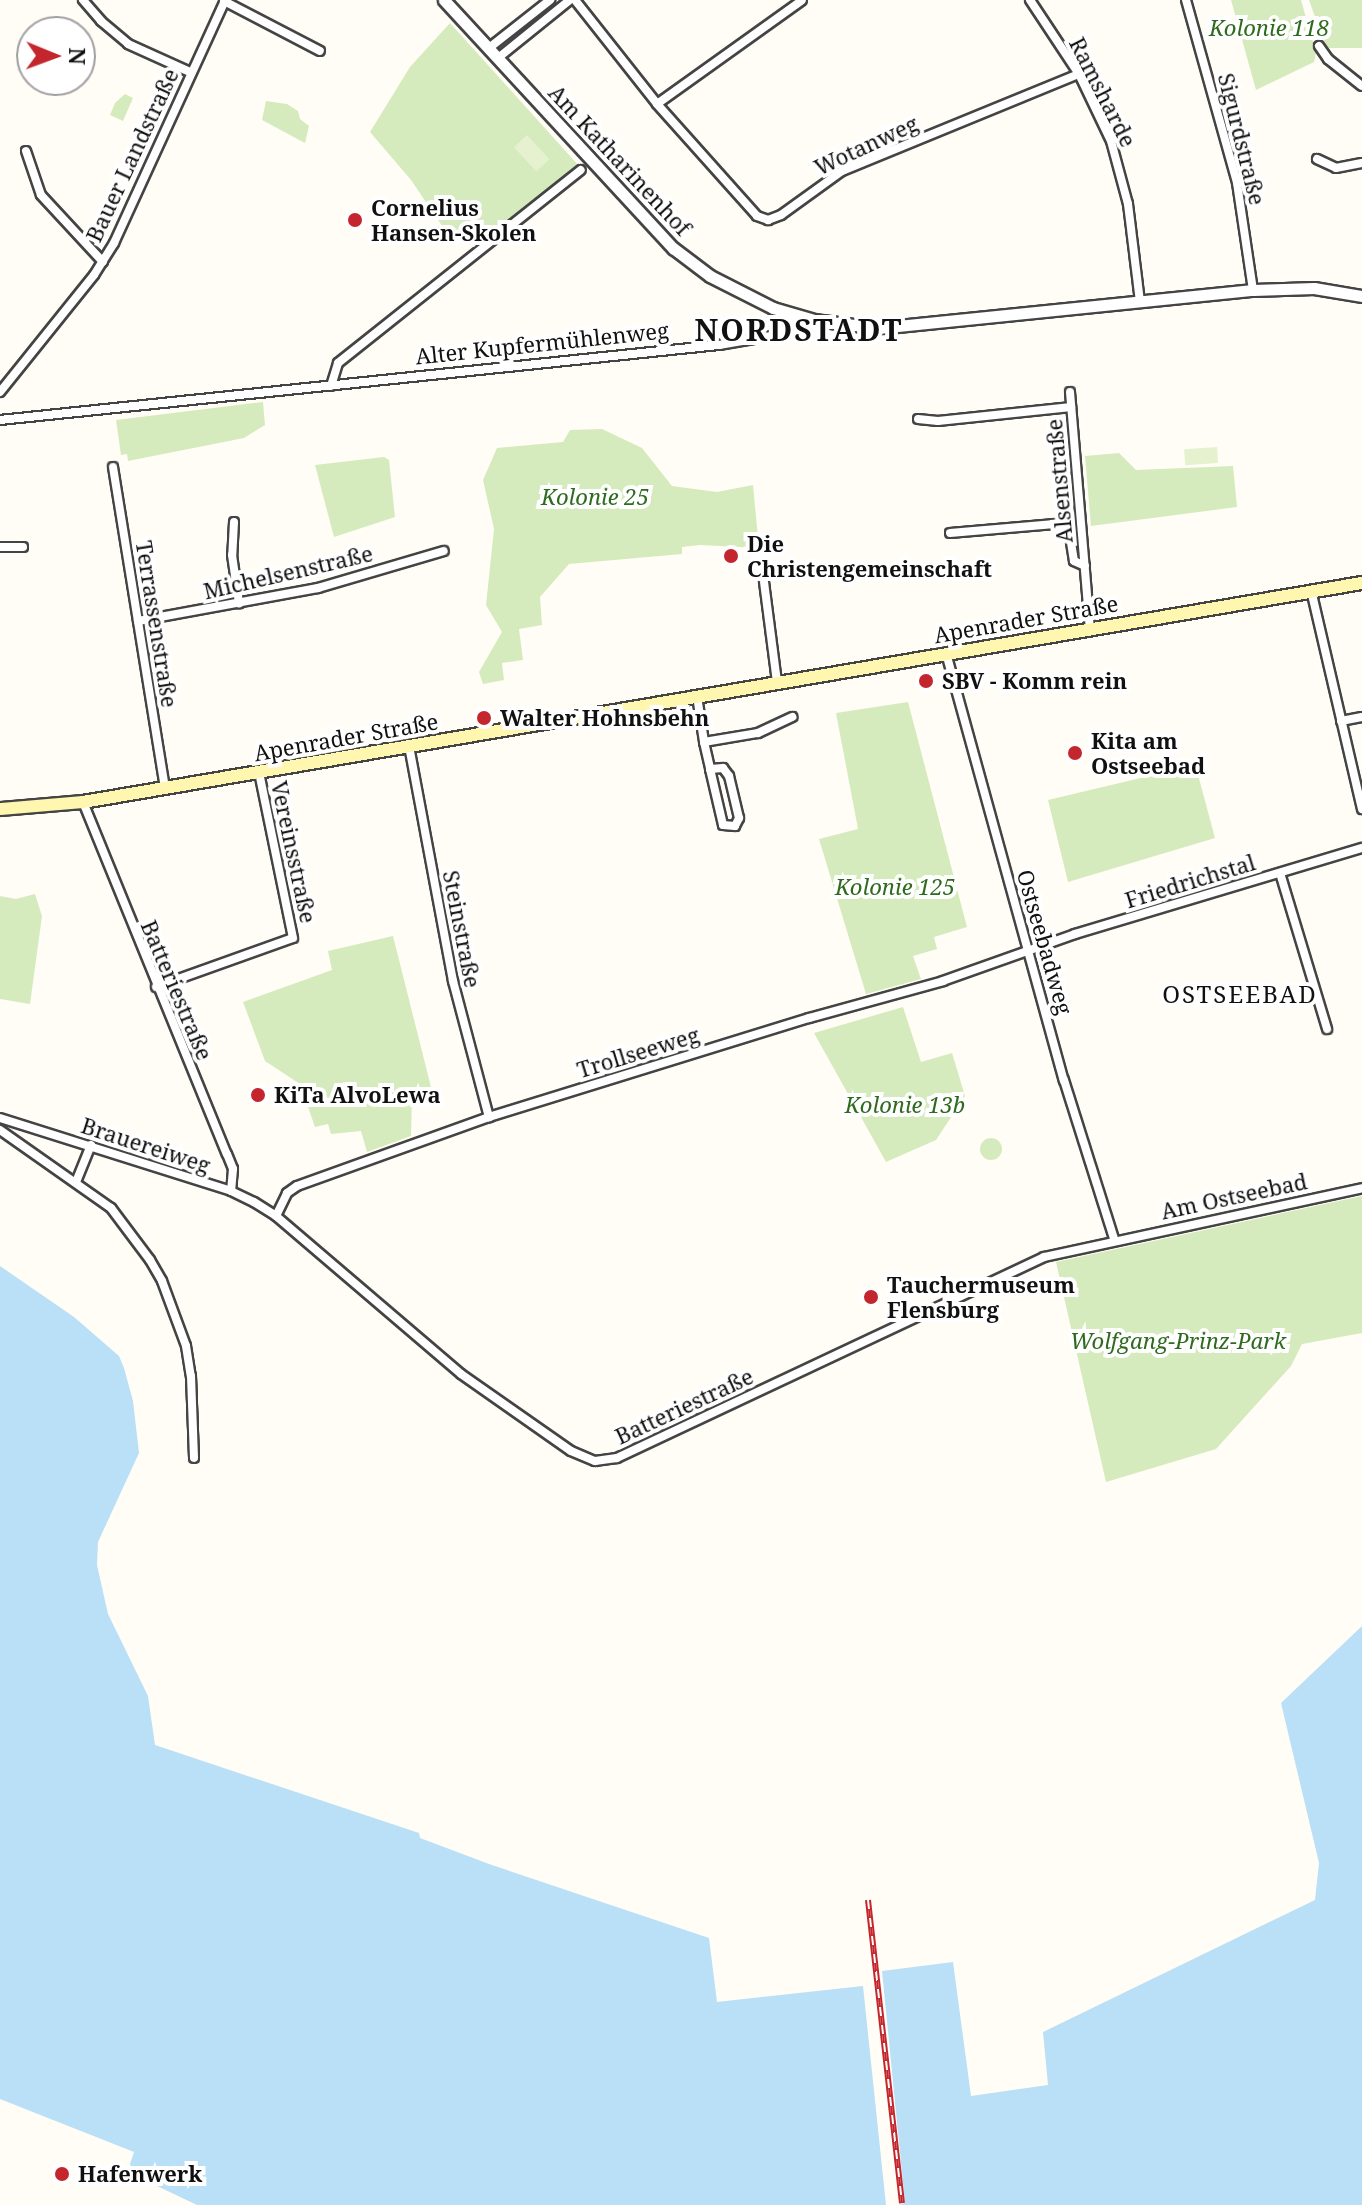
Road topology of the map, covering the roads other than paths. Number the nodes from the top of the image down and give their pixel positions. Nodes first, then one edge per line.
1 (83, 0) edge
2 (444, 0) edge
3 (550, 0) edge
4 (573, 0) edge
5 (802, 0) edge
6 (1030, 0) edge
7 (1186, 0) edge
8 (224, 1) edge
9 (1319, 46) dead end
10 (489, 48) junction
11 (320, 51) dead end
12 (498, 58) junction
13 (190, 72) junction
14 (1079, 74) junction
15 (1362, 86) edge
16 (657, 104) junction
17 (26, 151) dead end
18 (1317, 159) dead end
19 (1362, 163) edge
20 (581, 170) dead end
21 (103, 262) junction
22 (1253, 290) junction
23 (1362, 296) edge
24 (1140, 302) junction
25 (792, 314) junction
26 (331, 386) junction
27 (0, 392) edge
28 (1070, 392) dead end
29 (1071, 407) junction
30 (918, 419) dead end
31 (0, 420) edge
32 (113, 467) dead end
33 (234, 522) dead end
34 (950, 533) dead end
35 (0, 547) edge
36 (23, 547) dead end
37 (444, 551) dead end
38 (1085, 566) junction
39 (764, 582) dead end
40 (1362, 583) edge
41 (1311, 590) junction
42 (239, 603) junction
43 (138, 621) junction
44 (1090, 628) junction
45 (946, 653) junction
46 (777, 682) junction
47 (697, 696) junction
48 (793, 717) dead end
49 (1362, 717) edge
50 (1341, 721) junction
51 (704, 742) junction
52 (409, 746) junction
53 (710, 769) junction
54 (259, 772) junction
55 (165, 788) junction
56 (83, 802) junction
57 (0, 809) edge
58 (1362, 809) edge
59 (1362, 848) edge
60 (1280, 873) junction
61 (1028, 950) junction
62 (156, 987) junction
63 (1327, 1029) dead end
64 (489, 1117) junction
65 (0, 1118) edge
66 (0, 1130) edge
67 (91, 1145) junction
68 (76, 1182) junction
69 (1362, 1188) edge
70 (231, 1191) junction
71 (276, 1216) junction
72 (1114, 1239) junction
73 (194, 1458) dead end

1 - 13 street
2 - 10 street, Am Katharinenhof
3 - 10 street
4 - 12 street
4 - 16 street, Wotanweg
5 - 16 street
6 - 14 street, Ramsharde
7 - 22 street, Sigurdstraße
8 - 11 street
8 - 13 street, Bauer Landstraße
9 - 15 street
10 - 12 street, Am Katharinenhof
12 - 25 street, Am Katharinenhof
13 - 21 street, Bauer Landstraße
14 - 16 street, Wotanweg
14 - 24 street, Ramsharde
17 - 21 street
18 - 19 street
20 - 26 street
21 - 27 street, Bauer Landstraße
22 - 23 street
22 - 24 street
24 - 25 street
25 - 26 street, Alter Kupfermühlenweg
26 - 31 street, Alter Kupfermühlenweg
28 - 29 street, Alsenstraße
29 - 30 street
29 - 38 street, Alsenstraße
32 - 43 street, Terrassenstraße
33 - 42 street
34 - 38 street, Alsenstraße
35 - 36 street
37 - 42 street, Michelsenstraße
38 - 44 street, Alsenstraße
39 - 46 street
40 - 41 main road, Apenrader Straße
41 - 44 main road, Apenrader Straße
41 - 50 street
42 - 43 street, Michelsenstraße
43 - 55 street, Terrassenstraße
44 - 45 main road, Apenrader Straße
45 - 46 main road, Apenrader Straße
45 - 61 street, Ostseebadweg
46 - 47 main road, Apenrader Straße
47 - 51 street
47 - 52 main road, Apenrader Straße
48 - 51 street
49 - 50 street
50 - 58 street
51 - 53 street
52 - 54 main road, Apenrader Straße
52 - 64 street, Steinstraße
53 - 53 street
54 - 55 main road, Apenrader Straße
54 - 62 street, Vereinsstraße
55 - 56 main road, Apenrader Straße
56 - 57 main road, Apenrader Straße
56 - 62 street, Batteriestraße
59 - 60 street, Friedrichstal
60 - 61 street, Friedrichstal
60 - 63 street
61 - 64 street, Trollseeweg
61 - 72 street, Ostseebadweg
62 - 70 street, Batteriestraße
64 - 71 street, Trollseeweg
65 - 67 street, Brauereiweg
66 - 68 street
67 - 68 street
67 - 70 street, Brauereiweg
68 - 73 street
69 - 72 street, Am Ostseebad
70 - 71 street, Brauereiweg
71 - 72 street, Batteriestraße

